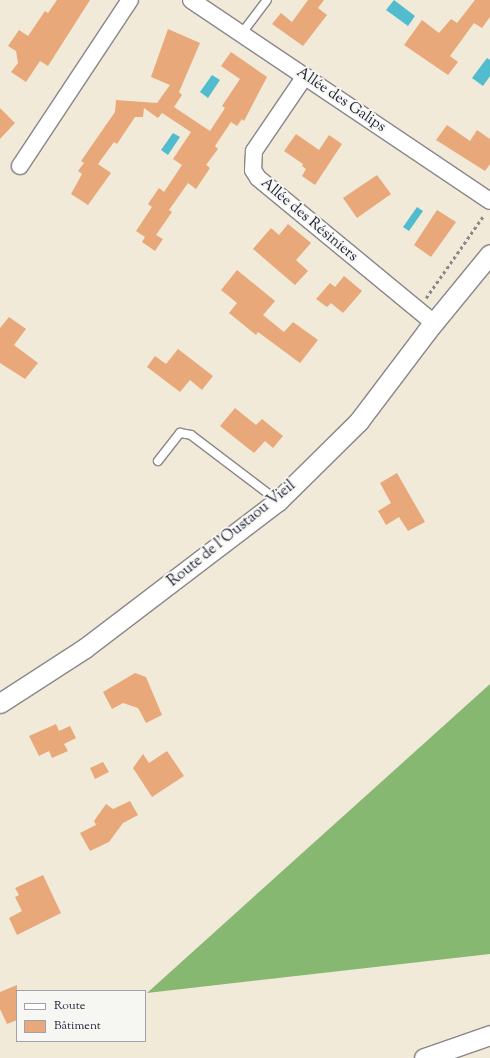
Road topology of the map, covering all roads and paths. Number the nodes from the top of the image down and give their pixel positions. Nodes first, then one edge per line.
1 (130, 0) edge
2 (191, 0) edge
3 (267, 0) edge
4 (242, 33) junction
5 (305, 76) junction
6 (20, 166) dead end
7 (488, 206) edge
8 (490, 254) edge
9 (418, 311) junction
10 (434, 323) junction
11 (158, 461) dead end
12 (278, 501) junction
13 (0, 703) edge
14 (490, 1035) edge
15 (424, 1058) edge

1 - 6 street
2 - 4 street, Allée des Galips
3 - 4 lane
4 - 5 street, Allée des Galips
5 - 7 street, Allée des Galips
5 - 9 street, Allée des Résiniers
7 - 9 path
8 - 10 street, Route de l'Oustaou Vieil
9 - 10 street, Allée des Résiniers
10 - 12 street, Route de l'Oustaou Vieil
11 - 12 lane
12 - 13 street, Route de l'Oustaou Vieil
14 - 15 street

